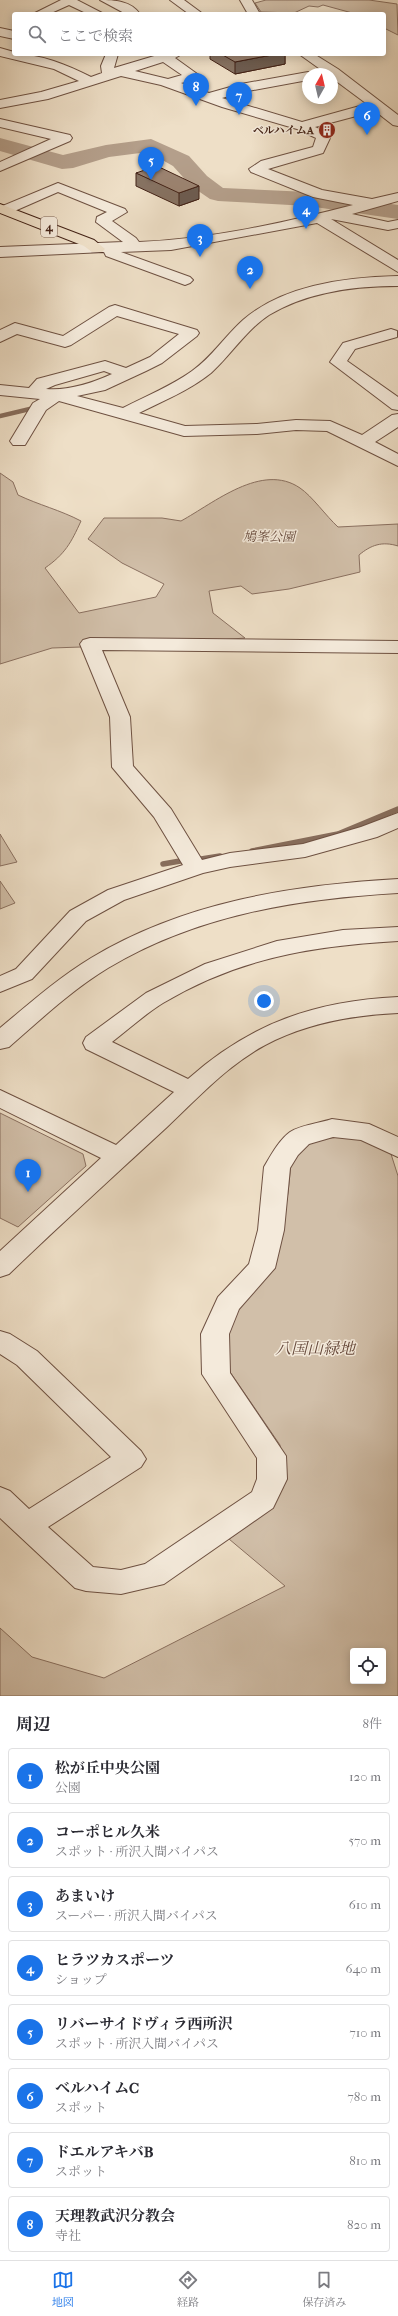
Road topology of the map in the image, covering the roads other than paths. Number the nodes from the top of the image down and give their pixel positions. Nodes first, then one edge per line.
1 (68, 0) edge
2 (106, 0) edge
3 (176, 0) edge
4 (246, 0) edge
5 (43, 12) edge
6 (92, 12) edge
7 (131, 12) edge
8 (194, 12) edge
9 (253, 12) edge
10 (0, 32) edge
11 (12, 35) edge
12 (0, 52) edge
13 (12, 55) edge
14 (17, 56) edge
15 (106, 56) edge
16 (164, 56) edge
17 (307, 56) edge
18 (321, 68) edge
19 (113, 72) junction
20 (302, 77) edge
21 (88, 80) junction
22 (338, 80) edge
23 (168, 83) junction
24 (210, 97) junction
25 (0, 104) edge
26 (376, 106) junction
27 (398, 122) edge
28 (0, 123) edge
29 (302, 126) junction
30 (0, 167) edge
31 (398, 197) edge
32 (371, 205) junction
33 (2, 211) edge
34 (342, 213) junction
35 (320, 219) junction
36 (398, 224) edge
37 (134, 248) junction
38 (97, 249) junction
39 (0, 253) edge
40 (398, 267) edge
41 (185, 280) dead end
42 (398, 280) edge
43 (396, 335) edge
44 (0, 337) edge
45 (126, 374) junction
46 (0, 390) edge
47 (34, 392) junction
48 (56, 396) junction
49 (398, 405) edge
50 (125, 414) junction
51 (398, 419) edge
52 (19, 441) dead end
53 (362, 443) junction
54 (398, 461) edge
55 (398, 647) edge
56 (398, 820) edge
57 (196, 868) junction
58 (398, 886) edge
59 (398, 934) edge
60 (0, 985) edge
61 (398, 1005) edge
62 (0, 1041) edge
63 (191, 1090) junction
64 (0, 1098) edge
65 (398, 1148) edge
66 (118, 1156) junction
67 (0, 1267) edge
68 (0, 1341) edge
69 (0, 1499) edge
70 (26, 1526) junction

1 - 5 street
1 - 6 street
2 - 7 street
3 - 8 street
4 - 9 street
10 - 11 street
12 - 13 street
14 - 21 street
15 - 19 street
16 - 19 street
16 - 23 street
17 - 18 street
19 - 21 street
19 - 23 street
20 - 24 street
21 - 25 street
22 - 26 street
23 - 24 street
24 - 29 street
26 - 27 street
26 - 29 street
28 - 30 street
29 - 32 street
31 - 32 street
32 - 34 street
33 - 37 street
33 - 38 main road, 4
34 - 35 street
34 - 36 street
35 - 37 street
35 - 40 street
37 - 38 street
38 - 39 street
38 - 41 street
42 - 50 street
43 - 49 street
44 - 45 street
45 - 47 street
45 - 48 street
46 - 47 street
47 - 48 street
48 - 50 street
48 - 52 street
50 - 53 street
51 - 53 street
53 - 54 street
55 - 57 street
56 - 57 street
57 - 60 street
58 - 62 street
59 - 63 street
61 - 63 street
63 - 66 street
64 - 66 street
65 - 70 street
66 - 67 street
68 - 70 street
69 - 70 street

